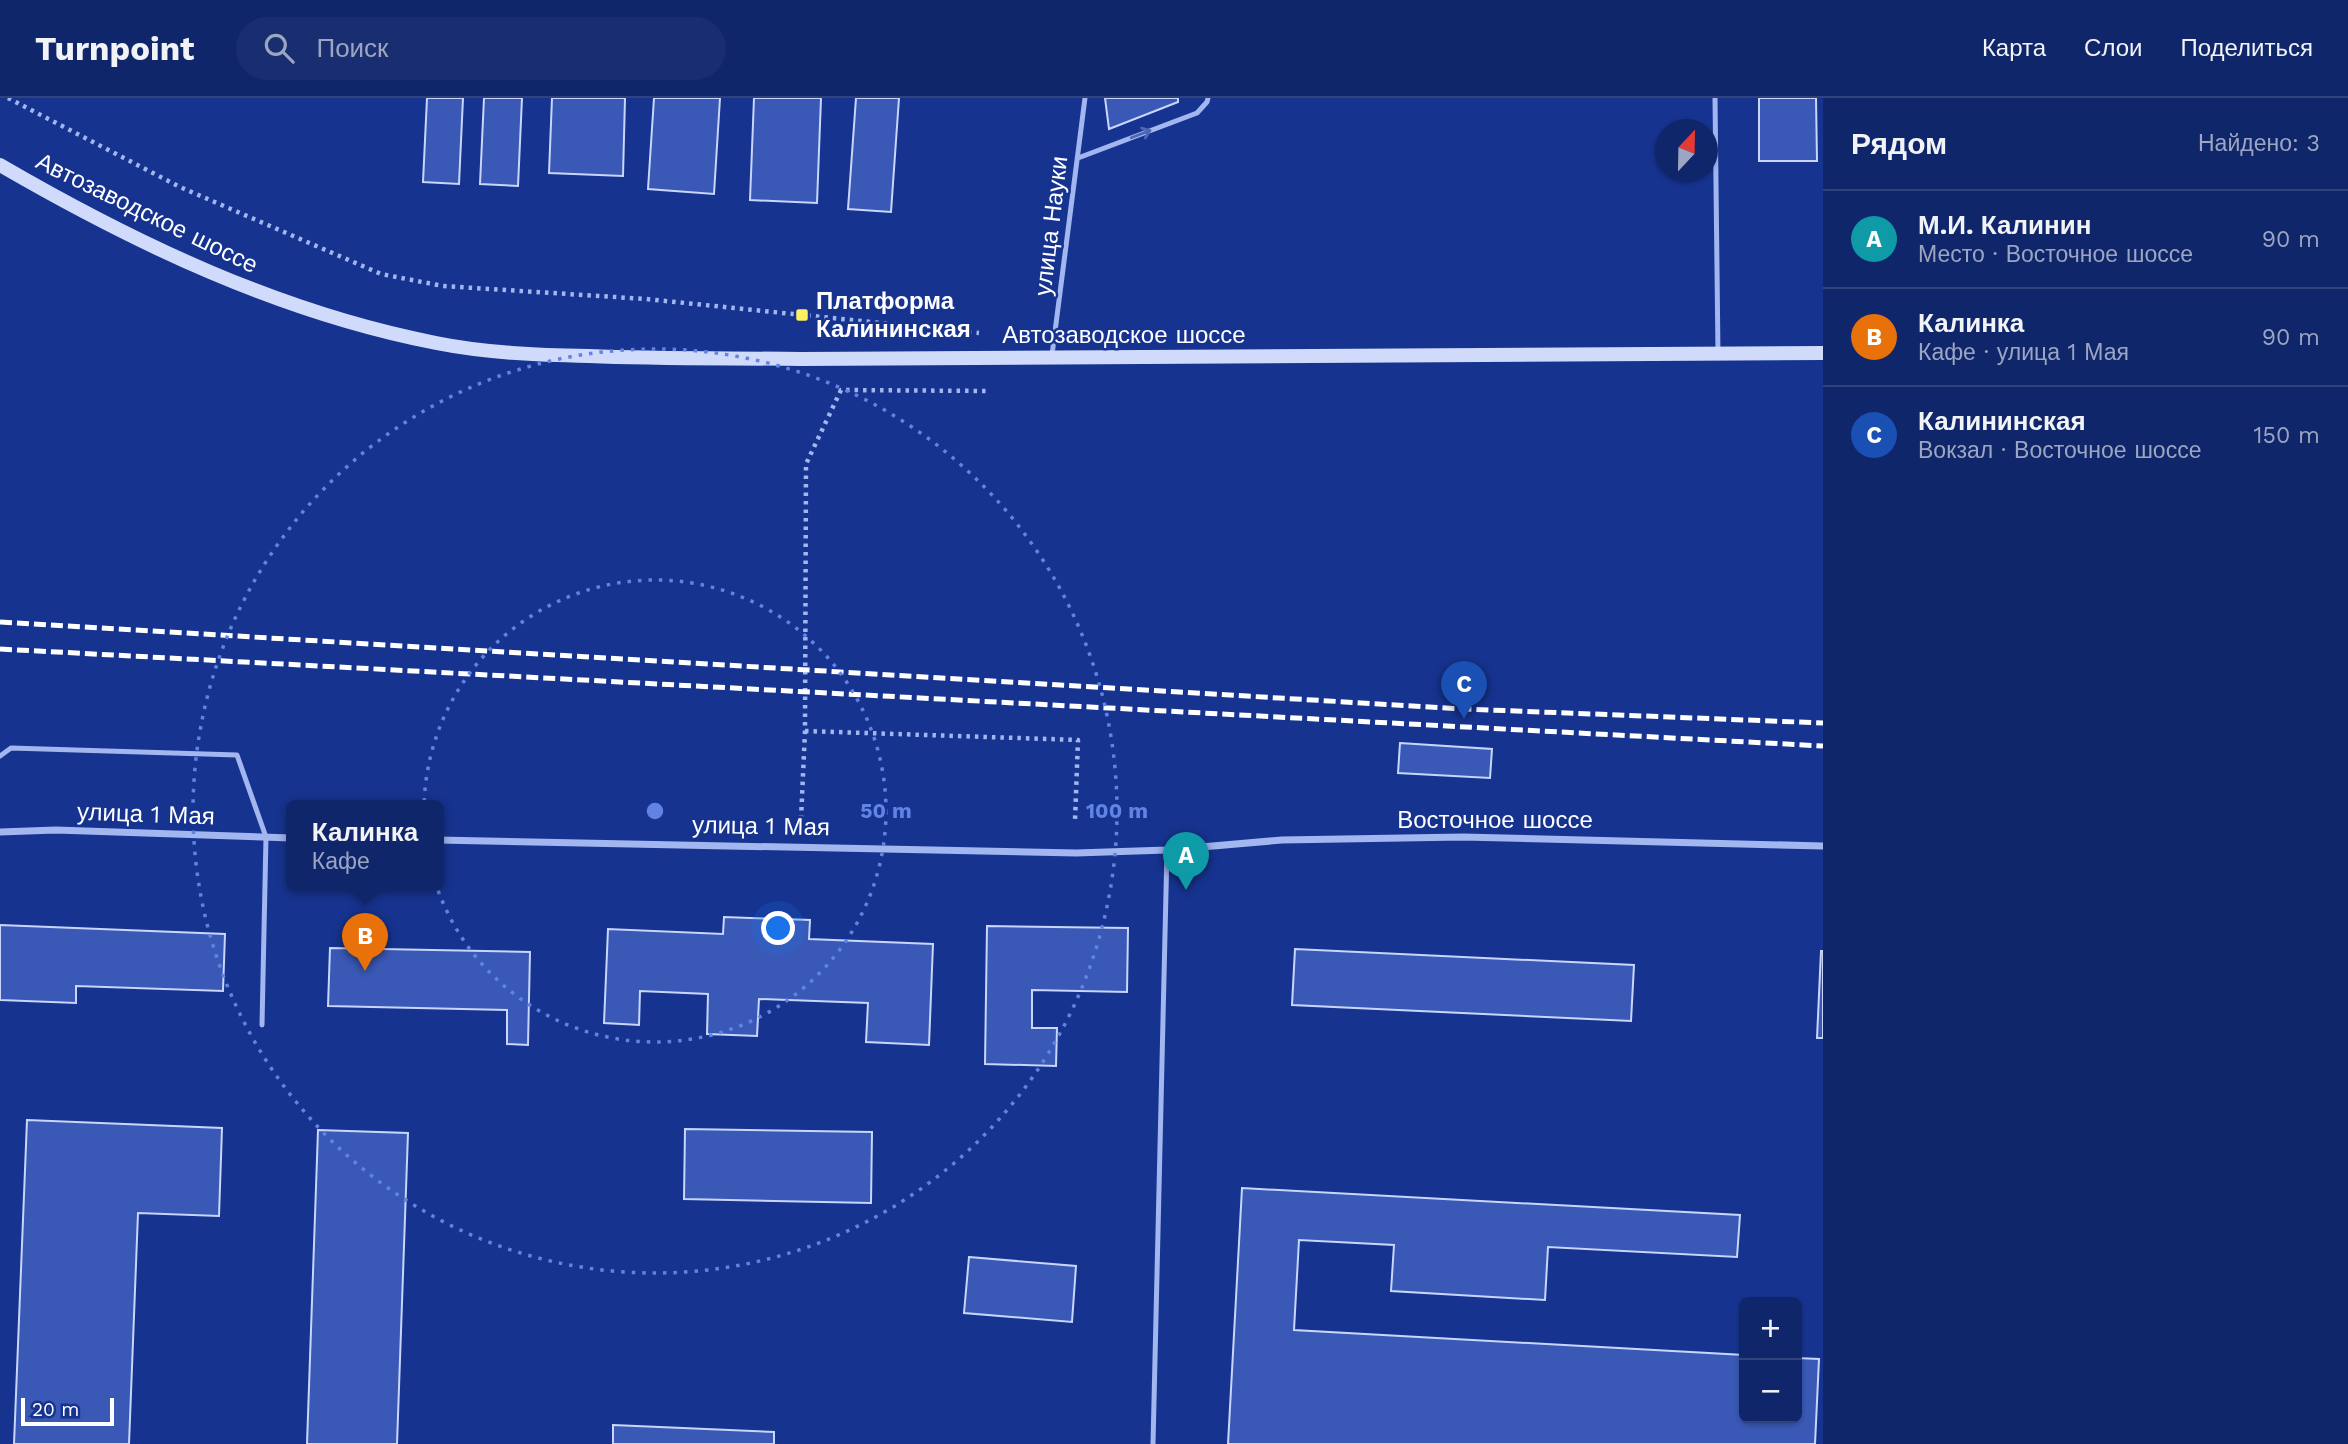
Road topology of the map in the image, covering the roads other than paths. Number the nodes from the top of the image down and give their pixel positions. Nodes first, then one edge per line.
1 (1085, 98) edge
2 (1208, 98) edge
3 (1715, 98) edge
4 (1078, 158) junction
5 (0, 166) edge
6 (1823, 353) edge
7 (1718, 354) junction
8 (1052, 358) junction
9 (0, 756) edge
10 (0, 832) edge
11 (266, 837) junction
12 (286, 838) edge
13 (444, 840) edge
14 (1823, 846) edge
15 (1167, 850) junction
16 (262, 1026) dead end
17 (1153, 1444) edge

1 - 4 lane, улица Науки
4 -> 2 lane
3 - 7 lane
4 - 8 lane, улица Науки
5 - 8 main road, Автозаводское шоссе
6 - 7 main road, Автозаводское шоссе
7 - 8 main road, Автозаводское шоссе
9 - 11 lane
10 - 11 street, улица 1 Мая
11 - 12 street, улица 1 Мая
11 - 16 lane
13 - 15 street, улица 1 Мая
14 - 15 street, Восточное шоссе
15 - 17 lane

